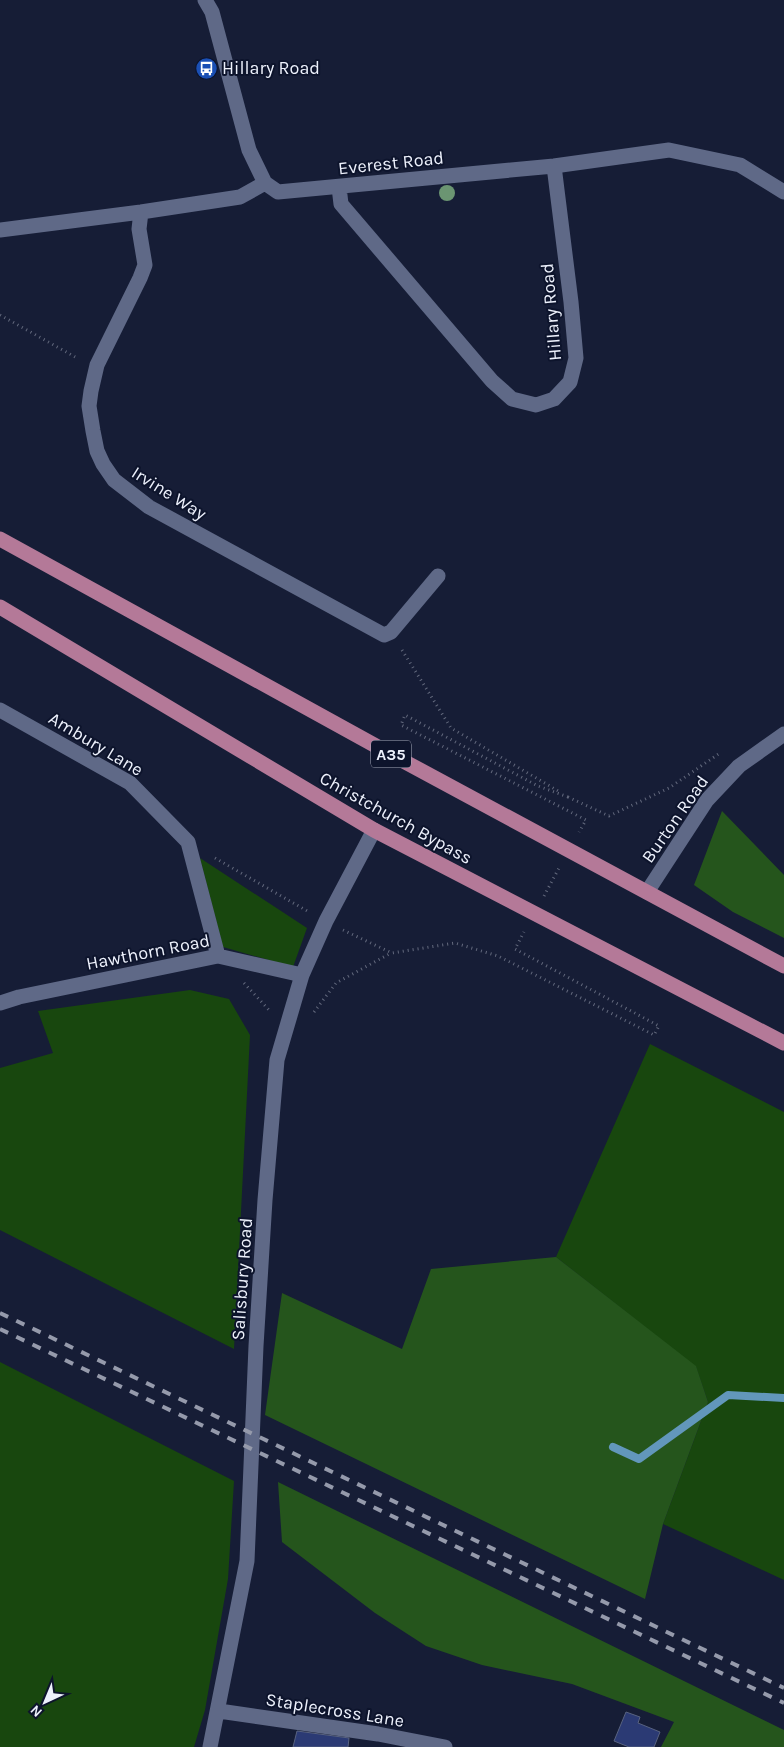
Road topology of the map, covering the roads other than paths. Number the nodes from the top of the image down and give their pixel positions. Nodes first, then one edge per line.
1 (206, 0) edge
2 (554, 166) junction
3 (265, 183) junction
4 (339, 188) junction
5 (784, 192) edge
6 (141, 212) junction
7 (0, 230) edge
8 (0, 539) edge
9 (438, 576) dead end
10 (0, 607) edge
11 (0, 710) edge
12 (784, 734) edge
13 (374, 830) junction
14 (647, 892) junction
15 (218, 956) junction
16 (784, 966) edge
17 (302, 975) junction
18 (0, 1003) edge
19 (784, 1043) edge
20 (219, 1711) junction
21 (210, 1747) edge
22 (445, 1747) edge

1 - 3 street
2 - 4 street, Everest Road
2 - 4 street, Hillary Road
2 - 5 street, Everest Road
3 - 4 street, Everest Road
3 - 6 street
6 - 7 street
6 - 9 street, Irvine Way
8 - 14 main road, A35
10 - 13 main road, Christchurch Bypass
11 - 15 street, Ambury Lane
12 - 14 street, Burton Road
13 - 17 street, Salisbury Road
13 - 19 main road, Christchurch Bypass
14 - 16 main road, A35
15 - 17 street, Hawthorn Road
15 - 18 street, Hawthorn Road
17 - 20 street, Salisbury Road
20 - 21 street, Salisbury Road
20 - 22 street, Staplecross Lane

